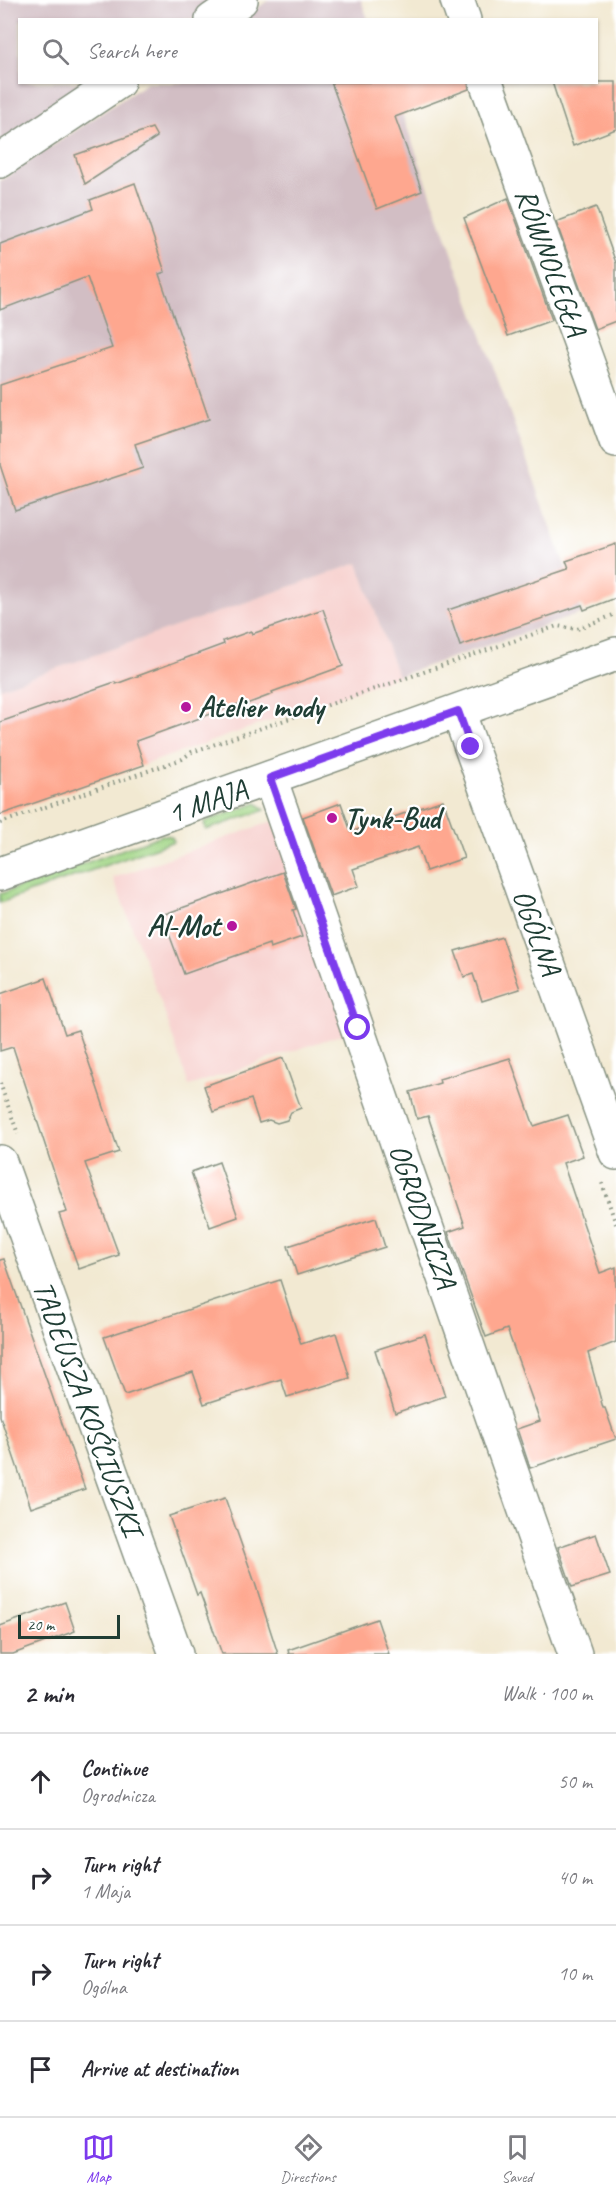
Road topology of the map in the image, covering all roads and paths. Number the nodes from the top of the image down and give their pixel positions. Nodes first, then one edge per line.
1 (241, 0) edge
2 (457, 0) edge
3 (215, 18) edge
4 (463, 18) edge
5 (115, 84) edge
6 (487, 84) edge
7 (0, 161) edge
8 (616, 441) edge
9 (616, 614) edge
10 (616, 654) edge
11 (458, 711) junction
12 (270, 778) junction
13 (0, 823) edge
14 (0, 874) edge
15 (616, 1153) edge
16 (0, 1162) edge
17 (176, 1654) edge
18 (575, 1654) edge

1 - 3 street
2 - 4 street
5 - 7 street
6 - 8 street, RÓWNOLEGŁA
9 - 13 path
10 - 11 street, 1 MAJA
11 - 12 street, 1 MAJA
11 - 15 street, OGÓLNA
12 - 14 street, 1 MAJA
12 - 18 street, OGRODNICZA
16 - 17 street, TADEUSZA KOŚCIUSZKI

